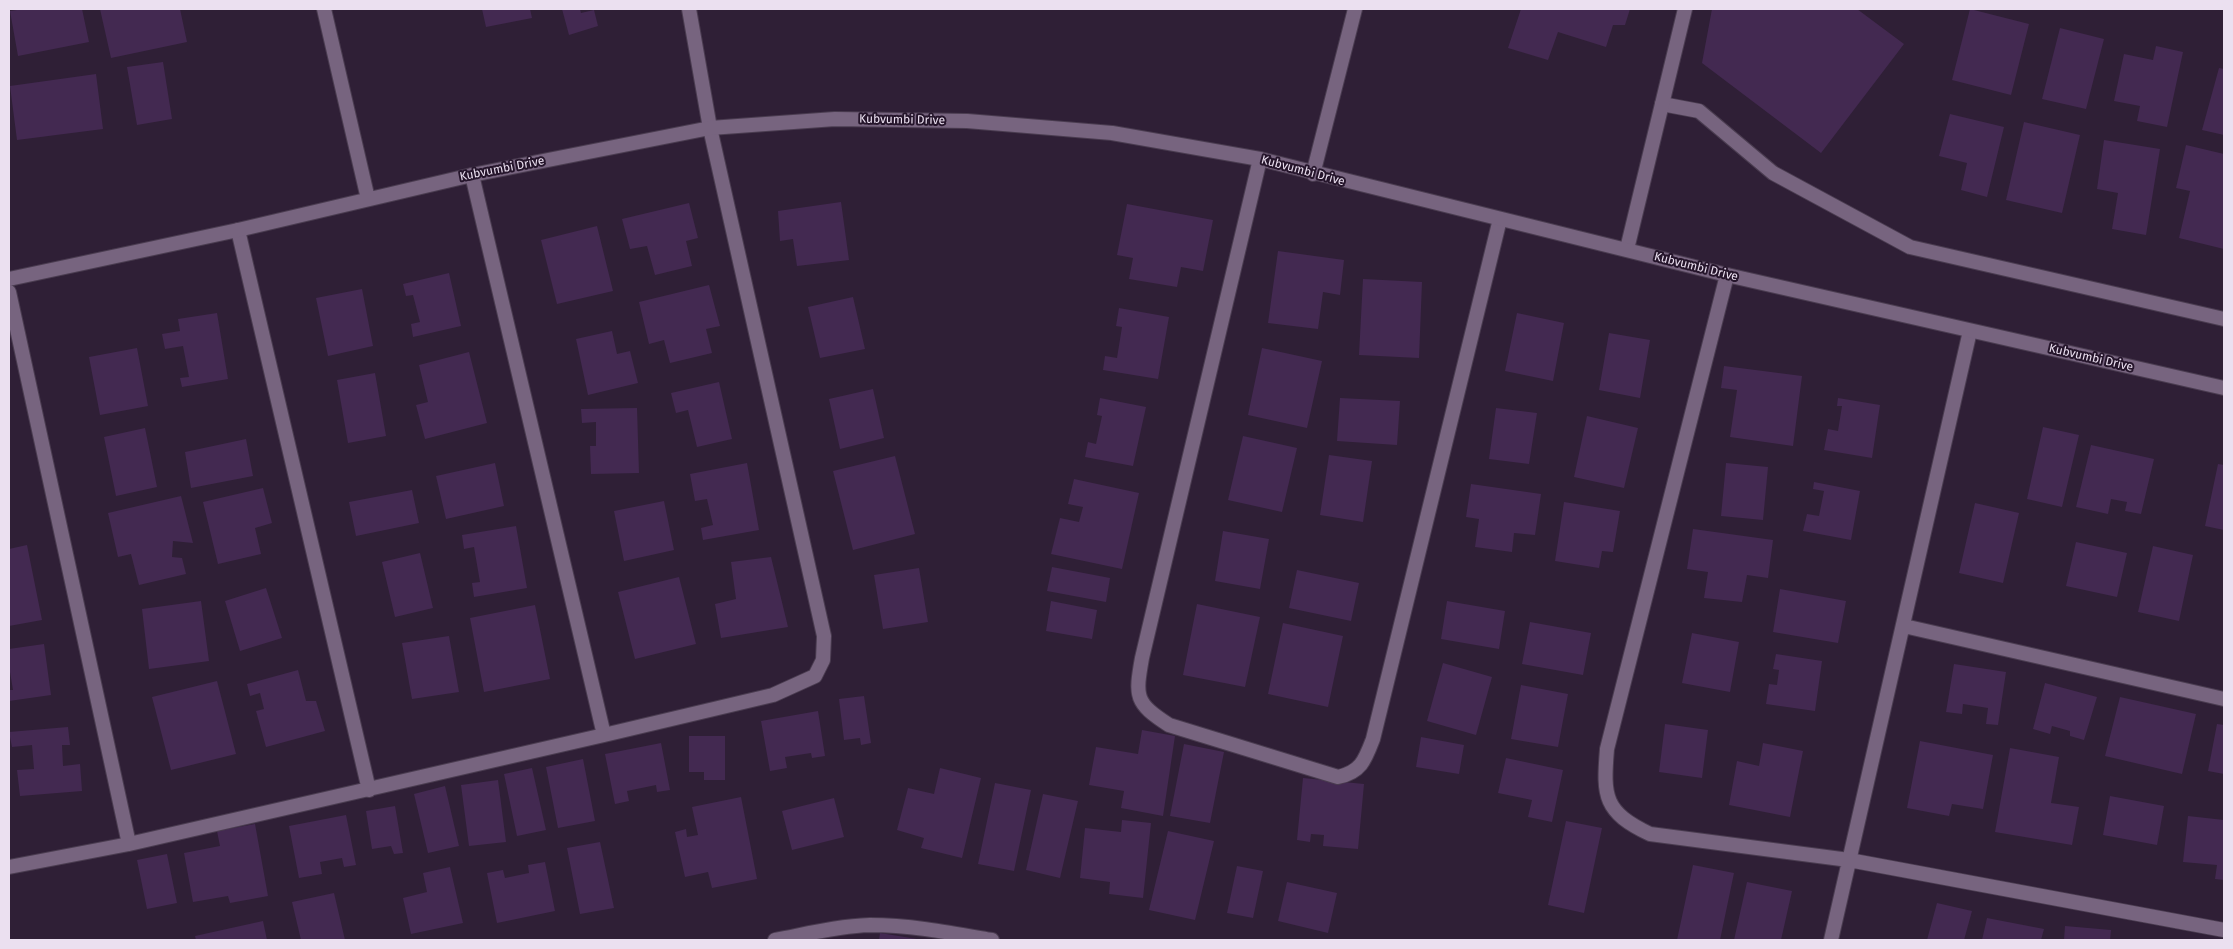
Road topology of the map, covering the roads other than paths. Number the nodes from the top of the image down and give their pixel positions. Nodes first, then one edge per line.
1 (324, 9) edge
2 (689, 9) edge
3 (1355, 9) edge
4 (1685, 9) edge
5 (1662, 104) junction
6 (710, 128) junction
7 (1260, 159) junction
8 (1313, 174) junction
9 (472, 175) junction
10 (368, 199) junction
11 (1500, 219) junction
12 (238, 230) junction
13 (1628, 249) junction
14 (1727, 275) junction
15 (9, 278) edge
16 (9, 292) edge
17 (2224, 320) edge
18 (1970, 332) junction
19 (2224, 388) edge
20 (1904, 626) junction
21 (2224, 699) edge
22 (604, 735) junction
23 (369, 790) junction
24 (129, 844) junction
25 (1849, 860) junction
26 (9, 868) edge
27 (2224, 930) edge
28 (777, 940) edge
29 (992, 940) edge
30 (1831, 940) edge

1 - 10 street
2 - 6 street
3 - 8 street
4 - 5 street
5 - 13 street
5 - 17 street
6 - 7 street, Kubvumbi Drive
6 - 9 street, Kubvumbi Drive
6 - 22 street
7 - 8 street, Kubvumbi Drive
7 - 11 street
8 - 11 street, Kubvumbi Drive
9 - 10 street, Kubvumbi Drive
9 - 22 street
10 - 12 street, Kubvumbi Drive
11 - 13 street, Kubvumbi Drive
12 - 15 street, Kubvumbi Drive
12 - 23 street
13 - 14 street, Kubvumbi Drive
14 - 18 street, Kubvumbi Drive
14 - 25 street
16 - 24 street
18 - 19 street, Kubvumbi Drive
18 - 20 street
20 - 21 street
20 - 25 street
22 - 23 street
23 - 24 street
24 - 26 street
25 - 27 street
25 - 30 street
28 - 29 street

